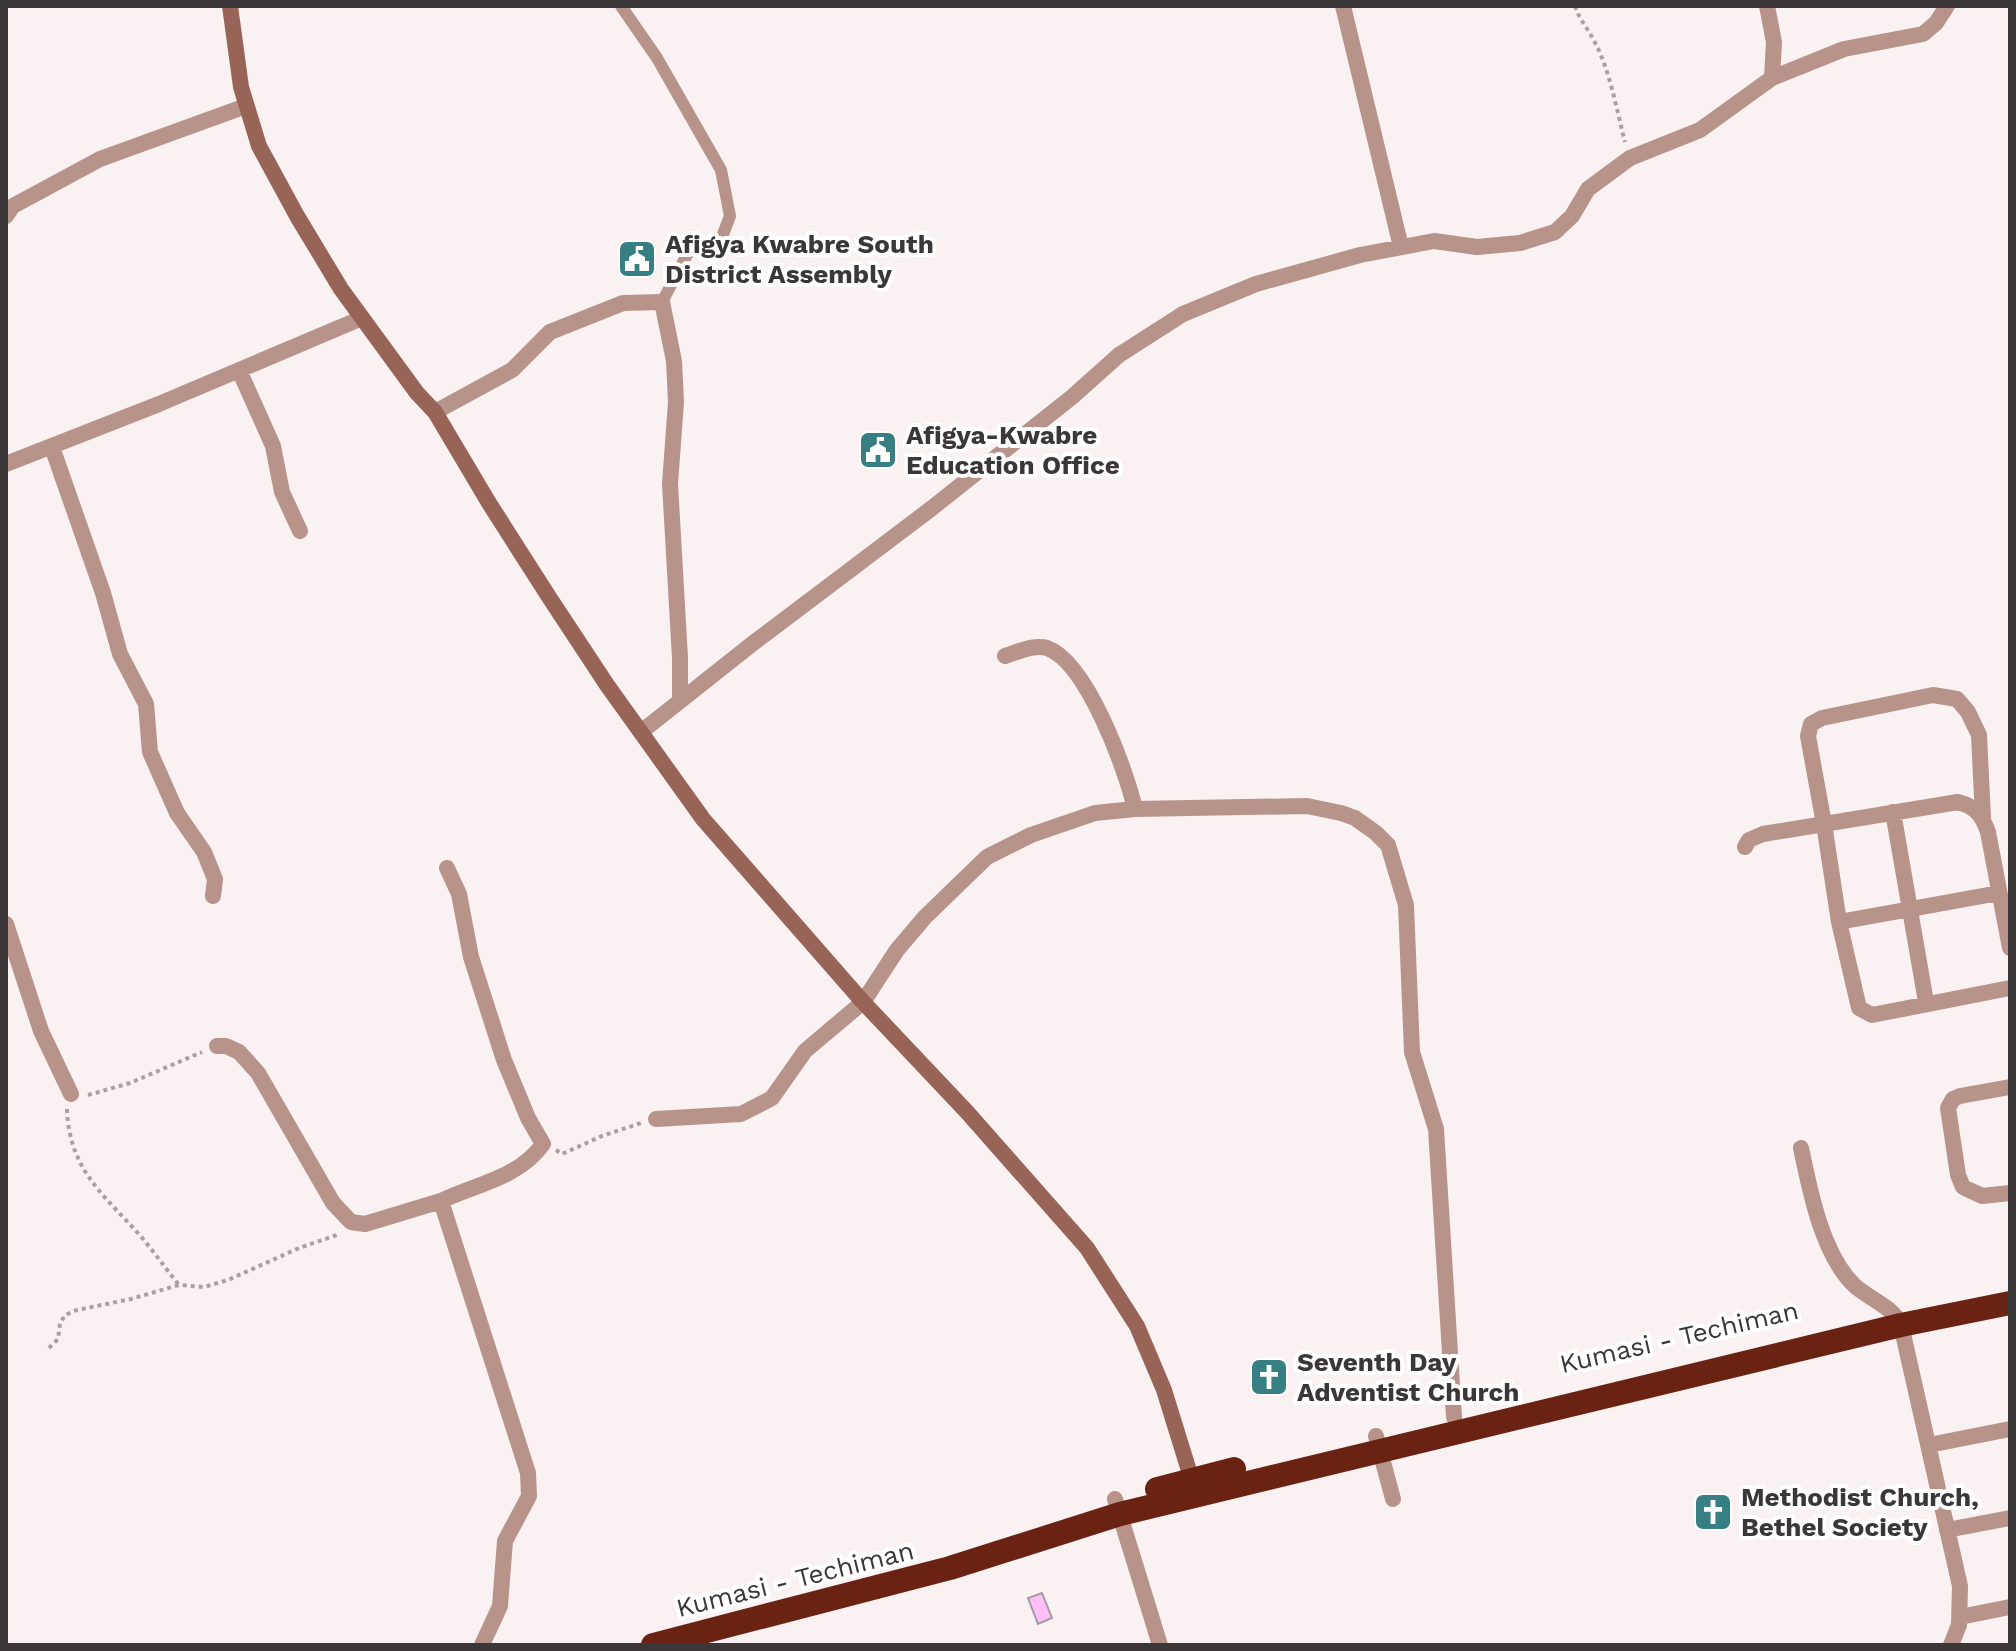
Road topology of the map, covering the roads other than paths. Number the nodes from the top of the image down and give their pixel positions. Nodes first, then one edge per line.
1 (230, 6) edge
2 (621, 6) edge
3 (1343, 6) edge
4 (1767, 6) edge
5 (1947, 6) edge
6 (1772, 78) junction
7 (246, 106) junction
8 (6, 216) edge
9 (1401, 247) junction
10 (662, 302) junction
11 (362, 318) junction
12 (239, 370) junction
13 (435, 412) junction
14 (52, 447) junction
15 (6, 464) edge
16 (300, 531) dead end
17 (1005, 656) dead end
18 (680, 700) junction
19 (641, 732) junction
20 (1135, 809) junction
21 (1893, 812) junction
22 (1983, 818) junction
23 (1824, 824) junction
24 (1745, 847) dead end
25 (447, 868) dead end
26 (2002, 885) edge
27 (213, 896) dead end
28 (1912, 907) junction
29 (1839, 922) junction
30 (6, 924) edge
31 (2010, 948) edge
32 (2010, 988) edge
33 (863, 1002) junction
34 (1926, 1002) junction
35 (217, 1046) road end
36 (2010, 1087) edge
37 (71, 1094) road end
38 (656, 1119) road end
39 (1801, 1148) dead end
40 (2010, 1193) edge
41 (441, 1201) junction
42 (2010, 1287) edge
43 (2010, 1303) edge
44 (1899, 1320) junction
45 (1454, 1417) junction
46 (2010, 1429) edge
47 (1378, 1443) junction
48 (1929, 1445) junction
49 (1194, 1487) junction
50 (1393, 1499) dead end
51 (1118, 1506) junction
52 (2010, 1518) edge
53 (1947, 1530) junction
54 (2010, 1607) edge
55 (1960, 1617) junction
56 (482, 1645) edge
57 (653, 1645) edge
58 (1160, 1645) edge
59 (1951, 1645) edge

1 - 7 street
2 - 10 lane
3 - 9 street
4 - 6 street
5 - 6 street
6 - 9 street
7 - 8 street
7 - 11 street
9 - 18 street
10 - 13 street
10 - 18 street
11 - 12 street
11 - 13 street
12 - 14 street
12 - 16 street
13 - 19 street
14 - 15 street
14 - 27 street
17 - 20 street
18 - 19 street
19 - 33 street
20 - 33 street
20 - 45 street
21 - 22 street
21 - 23 street
21 - 28 street
22 - 23 street
22 - 26 street
23 - 24 street
23 - 29 street
25 - 41 street
26 - 28 street
26 - 31 street
28 - 29 street
28 - 34 street
29 - 34 street
30 - 37 street
32 - 34 street
33 - 38 street
33 - 49 street
35 - 41 street
36 - 40 street
39 - 44 street
41 - 56 street
42 - 44 highway, Kumasi - Techiman
43 - 44 highway, Kumasi - Techiman
44 - 45 highway, Kumasi - Techiman
44 - 47 highway, Kumasi - Techiman
44 - 48 street
45 - 47 highway, Kumasi - Techiman
46 - 48 street
47 - 49 highway, Kumasi - Techiman
47 - 50 street
48 - 53 street
49 - 51 highway, Kumasi - Techiman
51 - 57 highway, Kumasi - Techiman
51 - 58 street
52 - 53 street
53 - 55 street
54 - 55 street
55 - 59 street

